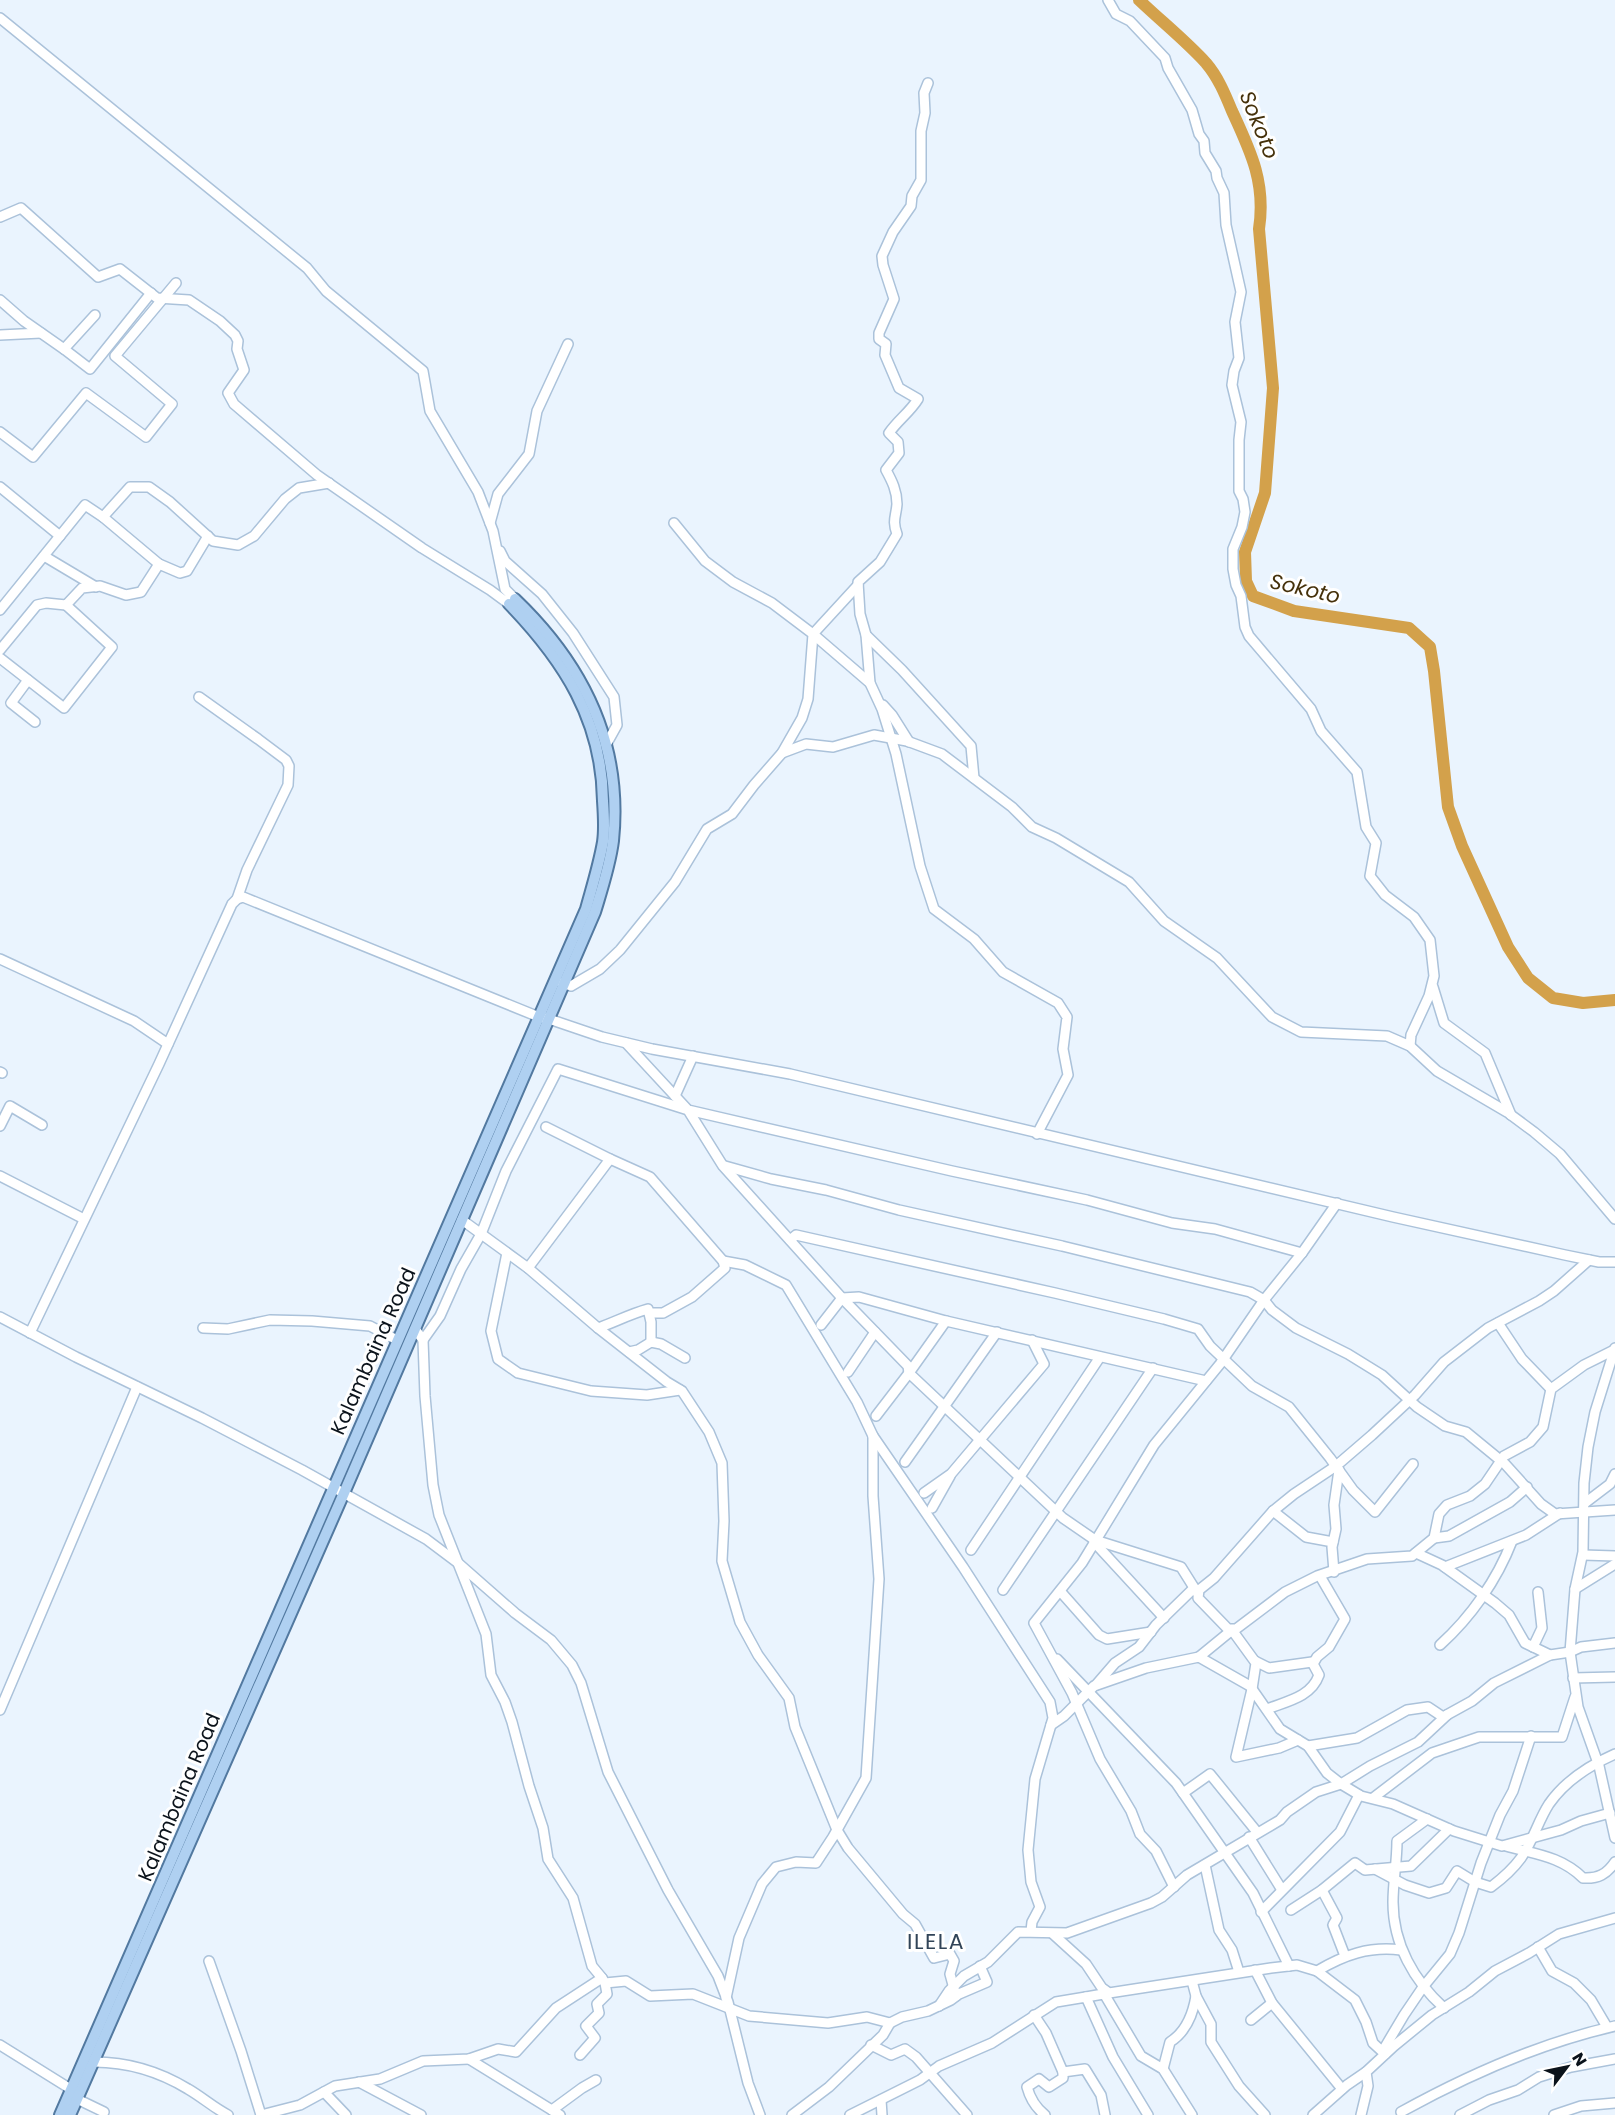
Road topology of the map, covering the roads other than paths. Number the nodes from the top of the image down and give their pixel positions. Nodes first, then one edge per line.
1 (1108, 0) edge
2 (0, 18) edge
3 (928, 83) dead end
4 (0, 217) edge
5 (176, 283) dead end
6 (151, 293) junction
7 (163, 298) junction
8 (0, 300) edge
9 (94, 315) dead end
10 (41, 333) junction
11 (0, 335) edge
12 (568, 344) dead end
13 (64, 349) junction
14 (0, 432) edge
15 (329, 483) junction
16 (0, 487) edge
17 (103, 517) junction
18 (490, 523) junction
19 (674, 523) dead end
20 (60, 536) junction
21 (208, 536) junction
22 (495, 540) junction
23 (44, 556) junction
24 (159, 564) junction
25 (858, 585) junction
26 (96, 587) junction
27 (0, 592) edge
28 (9, 599) junction
29 (512, 602) junction
30 (66, 605) junction
31 (0, 610) edge
32 (813, 634) junction
33 (866, 635) junction
34 (0, 650) edge
35 (0, 658) edge
36 (28, 680) junction
37 (870, 683) junction
38 (199, 697) dead end
39 (877, 699) junction
40 (35, 722) dead end
41 (891, 738) junction
42 (909, 742) junction
43 (607, 743) junction
44 (782, 753) junction
45 (975, 778) junction
46 (237, 899) junction
47 (0, 959) edge
48 (560, 982) junction
49 (1432, 984) junction
50 (544, 1018) junction
51 (626, 1043) junction
52 (168, 1044) junction
53 (1410, 1046) junction
54 (693, 1056) junction
55 (675, 1096) junction
56 (688, 1110) junction
57 (1511, 1115) junction
58 (42, 1125) dead end
59 (0, 1126) edge
60 (546, 1127) dead end
61 (1037, 1134) junction
62 (610, 1159) junction
63 (723, 1166) junction
64 (0, 1176) edge
65 (1337, 1203) junction
66 (84, 1219) junction
67 (1615, 1219) edge
68 (462, 1220) junction
69 (481, 1234) junction
70 (790, 1240) junction
71 (507, 1253) junction
72 (1302, 1253) junction
73 (1589, 1260) junction
74 (723, 1261) junction
75 (1615, 1262) edge
76 (528, 1268) junction
77 (842, 1298) junction
78 (1264, 1300) junction
79 (649, 1313) junction
80 (0, 1317) edge
81 (945, 1321) junction
82 (1498, 1323) junction
83 (821, 1325) dead end
84 (202, 1328) dead end
85 (598, 1328) junction
86 (415, 1329) junction
87 (875, 1332) junction
88 (997, 1332) junction
89 (30, 1333) junction
90 (397, 1340) junction
91 (423, 1340) junction
92 (1032, 1340) junction
93 (651, 1342) junction
94 (1615, 1349) edge
95 (629, 1352) junction
96 (1100, 1357) junction
97 (685, 1358) dead end
98 (1223, 1359) junction
99 (1153, 1368) junction
100 (849, 1372) dead end
101 (909, 1373) junction
102 (1206, 1381) junction
103 (1610, 1384) edge
104 (137, 1387) junction
105 (1551, 1389) junction
106 (680, 1390) junction
107 (1410, 1400) junction
108 (944, 1405) junction
109 (876, 1416) dead end
110 (873, 1436) junction
111 (981, 1440) junction
112 (1501, 1460) junction
113 (905, 1462) dead end
114 (1413, 1464) dead end
115 (1338, 1468) junction
116 (951, 1474) junction
117 (1615, 1474) edge
118 (1021, 1477) junction
119 (333, 1487) junction
120 (1527, 1487) junction
121 (344, 1493) junction
122 (924, 1493) dead end
123 (1584, 1507) junction
124 (932, 1508) dead end
125 (1615, 1510) edge
126 (1272, 1511) junction
127 (1057, 1512) junction
128 (1560, 1513) junction
129 (1434, 1538) junction
130 (1095, 1541) junction
131 (1512, 1541) junction
132 (1333, 1542) junction
133 (971, 1550) dead end
134 (1416, 1553) junction
135 (1583, 1555) junction
136 (1615, 1556) edge
137 (458, 1563) junction
138 (1615, 1564) edge
139 (1445, 1567) junction
140 (1334, 1572) junction
141 (1320, 1576) junction
142 (1575, 1589) junction
143 (1003, 1590) dead end
144 (1060, 1591) junction
145 (1196, 1591) junction
146 (1538, 1592) dead end
147 (1483, 1594) junction
148 (1164, 1618) junction
149 (1232, 1630) junction
150 (1151, 1632) junction
151 (1615, 1643) edge
152 (1440, 1645) dead end
153 (1533, 1647) junction
154 (1048, 1649) junction
155 (1570, 1652) junction
156 (1550, 1655) junction
157 (1199, 1657) junction
158 (1255, 1661) junction
159 (1313, 1664) junction
160 (1615, 1677) edge
161 (1573, 1678) junction
162 (1092, 1689) junction
163 (1252, 1689) junction
164 (1576, 1695) junction
165 (1077, 1704) junction
166 (1267, 1709) junction
167 (0, 1710) edge
168 (1447, 1715) junction
169 (1052, 1725) junction
170 (1531, 1736) junction
171 (1298, 1740) junction
172 (1308, 1746) junction
173 (1615, 1754) edge
174 (1597, 1762) junction
175 (1341, 1784) junction
176 (1183, 1793) junction
177 (1359, 1795) junction
178 (1373, 1798) junction
179 (1610, 1813) junction
180 (1427, 1819) junction
181 (1449, 1829) junction
182 (837, 1830) junction
183 (1253, 1834) junction
184 (1531, 1838) junction
185 (1615, 1838) edge
186 (1490, 1843) junction
187 (1503, 1845) junction
188 (1525, 1851) junction
189 (1225, 1853) junction
190 (1615, 1862) edge
191 (1205, 1865) junction
192 (1396, 1867) junction
193 (1375, 1869) junction
194 (1395, 1880) junction
195 (1475, 1882) junction
196 (1174, 1887) junction
197 (1282, 1890) junction
198 (1322, 1890) junction
199 (1291, 1910) dead end
200 (1261, 1912) junction
201 (1615, 1918) edge
202 (1031, 1931) junction
203 (1053, 1934) junction
204 (1538, 1947) junction
205 (1401, 1950) junction
206 (1345, 1956) junction
207 (209, 1961) dead end
208 (980, 1966) junction
209 (1289, 1966) junction
210 (1255, 1970) junction
211 (1317, 1971) junction
212 (1239, 1972) junction
213 (604, 1980) junction
214 (1192, 1981) junction
215 (1423, 1987) junction
216 (955, 1991) junction
217 (1109, 1993) junction
218 (1196, 1996) junction
219 (1086, 1997) junction
220 (726, 1998) junction
221 (1272, 2003) junction
222 (1444, 2008) junction
223 (730, 2009) junction
224 (1034, 2015) junction
225 (1251, 2020) dead end
226 (891, 2023) junction
227 (1611, 2027) edge
228 (0, 2045) edge
229 (871, 2045) junction
230 (1385, 2054) junction
231 (580, 2055) dead end
232 (469, 2059) junction
233 (1615, 2059) edge
234 (94, 2062) junction
235 (1163, 2069) junction
236 (1064, 2072) junction
237 (1366, 2072) junction
238 (929, 2073) junction
239 (596, 2080) dead end
240 (359, 2082) junction
241 (1342, 2089) junction
242 (324, 2092) junction
243 (75, 2094) junction
244 (881, 2100) junction
245 (1615, 2103) edge
246 (104, 2112) dead end
247 (556, 2112) edge
248 (1400, 2114) edge
249 (60, 2115) edge
250 (70, 2115) edge
251 (228, 2115) edge
252 (261, 2115) edge
253 (346, 2115) edge
254 (421, 2115) edge
255 (760, 2115) edge
256 (792, 2115) edge
257 (850, 2115) edge
258 (882, 2115) edge
259 (967, 2115) edge
260 (1045, 2115) edge
261 (1105, 2115) edge
262 (1148, 2115) edge
263 (1192, 2115) edge
264 (1265, 2115) edge
265 (1313, 2115) edge
266 (1361, 2115) edge
267 (1460, 2115) edge
268 (1554, 2115) edge

1 - 49 street
2 - 18 street
3 - 25 street
4 - 6 street
5 - 7 street
6 - 7 street
6 - 13 street
7 - 14 street
7 - 15 street
8 - 10 street
9 - 13 street
10 - 11 street
10 - 13 street
12 - 18 street
15 - 21 street
15 - 29 street
16 - 20 street
17 - 20 street
17 - 21 street
17 - 24 street
18 - 22 street
19 - 32 street
20 - 23 street
21 - 24 street
22 - 29 street
22 - 43 street
23 - 26 street
23 - 28 street
24 - 26 street
25 - 32 street
25 - 33 street
26 - 30 street
27 - 28 street
28 - 31 street
29 - 43 main road
29 - 48 main road, Kalambaina Road
30 - 34 street
30 - 36 street
32 - 37 street
32 - 44 street
33 - 37 street
33 - 45 street
35 - 36 street
36 - 40 street
37 - 39 street
38 - 46 street
39 - 41 street
39 - 42 street
41 - 42 street
41 - 44 street
41 - 61 street
42 - 45 street
43 - 48 main road
44 - 48 street
45 - 53 street
46 - 50 street
46 - 52 street
47 - 52 street
48 - 50 main road, Kalambaina Road
49 - 53 street
49 - 57 street
50 - 51 street
50 - 68 main road
50 - 90 main road, Kalambaina Road
51 - 54 street
51 - 55 street
52 - 66 street
53 - 57 street
54 - 55 street
54 - 61 street
55 - 56 street
56 - 63 street
56 - 69 street
56 - 72 street
57 - 67 street
58 - 59 street
60 - 62 street
61 - 65 street
62 - 74 street
62 - 76 street
63 - 70 street
63 - 78 street
64 - 66 street
65 - 72 street
65 - 73 street
66 - 89 street
68 - 69 street
68 - 86 main road
69 - 71 street
69 - 91 street
70 - 77 street
70 - 98 street
71 - 76 street
71 - 106 street
72 - 78 street
73 - 75 street
73 - 82 street
74 - 79 street
74 - 110 street
76 - 85 street
77 - 81 street
77 - 83 street
77 - 87 street
78 - 98 street
78 - 107 street
79 - 85 street
79 - 93 street
80 - 89 street
81 - 88 street
81 - 101 street
82 - 105 street
82 - 107 street
84 - 90 street
85 - 95 street
86 - 91 street
86 - 121 main road
87 - 100 street
87 - 101 street
88 - 92 street
88 - 108 street
89 - 104 street
90 - 119 main road, Kalambaina Road
91 - 137 street
92 - 96 street
92 - 111 street
93 - 95 street
93 - 97 street
94 - 103 street
94 - 105 street
95 - 106 street
96 - 99 street
96 - 118 street
98 - 102 street
98 - 115 street
99 - 102 street
99 - 127 street
101 - 108 street
101 - 109 street
102 - 130 street
103 - 123 street
104 - 119 street
104 - 167 street
105 - 112 street
106 - 182 street
107 - 112 street
107 - 115 street
108 - 111 street
108 - 113 street
110 - 169 street
110 - 182 street
111 - 116 street
111 - 118 street
112 - 120 street
112 - 129 street
114 - 115 street
115 - 126 street
115 - 132 street
116 - 122 street
116 - 124 street
117 - 123 street
118 - 127 street
118 - 133 street
119 - 121 street
119 - 243 main road, Kalambaina Road
120 - 128 street
120 - 129 street
121 - 137 street
121 - 234 main road
123 - 125 street
123 - 128 street
123 - 135 street
126 - 132 street
126 - 145 street
127 - 130 street
127 - 143 street
128 - 131 street
129 - 134 street
130 - 144 street
130 - 145 street
130 - 148 street
131 - 139 street
131 - 147 street
132 - 140 street
134 - 139 street
134 - 140 street
135 - 136 street
135 - 142 street
137 - 213 street
137 - 220 street
138 - 142 street
139 - 147 street
140 - 141 street
141 - 149 street
141 - 159 street
142 - 155 street
144 - 150 street
144 - 154 street
145 - 148 street
145 - 149 street
146 - 153 street
147 - 152 street
147 - 153 street
148 - 150 street
149 - 157 street
149 - 158 street
150 - 162 street
151 - 155 street
153 - 156 street
154 - 162 street
154 - 165 street
155 - 156 street
155 - 161 street
156 - 168 street
157 - 162 street
157 - 163 street
158 - 159 street
158 - 163 street
159 - 166 street
160 - 161 street
161 - 164 street
162 - 165 street
162 - 176 street
163 - 166 street
163 - 171 street
164 - 170 street
164 - 174 street
165 - 169 street
165 - 196 street
166 - 171 street
168 - 172 street
168 - 175 street
169 - 202 street
170 - 178 street
170 - 186 street
171 - 172 street
172 - 175 street
173 - 174 street
174 - 179 street
174 - 184 street
175 - 177 street
175 - 183 street
176 - 183 street
176 - 189 street
177 - 178 street
177 - 197 street
178 - 180 street
179 - 184 street
179 - 185 street
180 - 181 street
180 - 192 street
181 - 186 street
181 - 192 street
182 - 216 street
182 - 220 street
183 - 189 street
183 - 197 street
184 - 187 street
184 - 188 street
186 - 187 street
186 - 195 street
187 - 188 street
188 - 190 street
188 - 195 street
189 - 191 street
189 - 200 street
191 - 196 street
191 - 212 street
192 - 193 street
192 - 194 street
193 - 194 street
193 - 198 street
194 - 195 street
194 - 205 street
195 - 215 street
196 - 203 street
197 - 200 street
198 - 199 street
198 - 206 street
200 - 209 street
201 - 204 street
202 - 203 street
202 - 208 street
203 - 217 street
204 - 222 street
204 - 227 street
205 - 206 street
205 - 215 street
206 - 211 street
207 - 252 street
208 - 216 street
208 - 216 street
209 - 210 street
209 - 211 street
210 - 212 street
210 - 221 street
211 - 230 street
212 - 214 street
213 - 223 street
213 - 231 street
213 - 232 street
214 - 217 street
214 - 218 street
215 - 222 street
215 - 230 street
216 - 226 street
217 - 219 street
217 - 235 street
218 - 235 street
218 - 264 street
219 - 224 street
219 - 262 street
220 - 223 street
221 - 225 street
221 - 241 street
222 - 230 street
223 - 226 street
223 - 255 street
224 - 236 street
224 - 238 street
226 - 229 street
227 - 248 street
228 - 243 street
229 - 238 street
229 - 256 street
230 - 237 street
232 - 240 street
232 - 247 street
233 - 267 street
234 - 243 main road
234 - 251 street
235 - 263 street
236 - 260 street
236 - 261 street
237 - 241 street
237 - 266 street
238 - 244 street
238 - 259 street
239 - 247 street
240 - 242 street
240 - 254 street
241 - 265 street
242 - 252 street
242 - 253 street
243 - 246 street
243 - 249 main road, Kalambaina Road
243 - 250 main road
244 - 257 street
244 - 258 street
245 - 268 street

